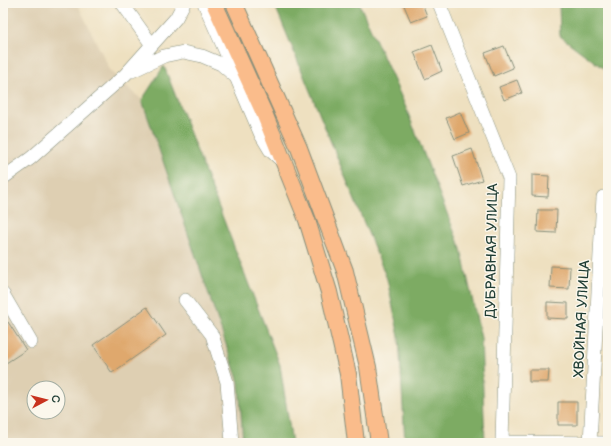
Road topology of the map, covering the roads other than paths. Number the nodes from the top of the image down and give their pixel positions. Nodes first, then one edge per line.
1 (122, 3) edge
2 (184, 3) edge
3 (204, 3) edge
4 (214, 3) edge
5 (234, 3) edge
6 (439, 3) edge
7 (152, 45) junction
8 (125, 75) junction
9 (236, 76) junction
10 (284, 163) junction
11 (3, 178) edge
12 (604, 198) dead end
13 (3, 294) edge
14 (185, 300) dead end
15 (31, 342) dead end
16 (232, 443) edge
17 (356, 443) edge
18 (379, 443) edge
19 (590, 443) edge
20 (608, 443) edge

1 - 7 street
2 - 7 street
3 - 9 street
4 - 10 main road
5 - 18 main road
6 - 19 street, ДУБРАВНАЯ УЛИЦА
7 - 8 street
8 - 9 street
8 - 11 street
9 - 10 street
10 - 17 main road
12 - 19 street, ХВОЙНАЯ УЛИЦА
13 - 15 street
14 - 16 street
19 - 20 street

